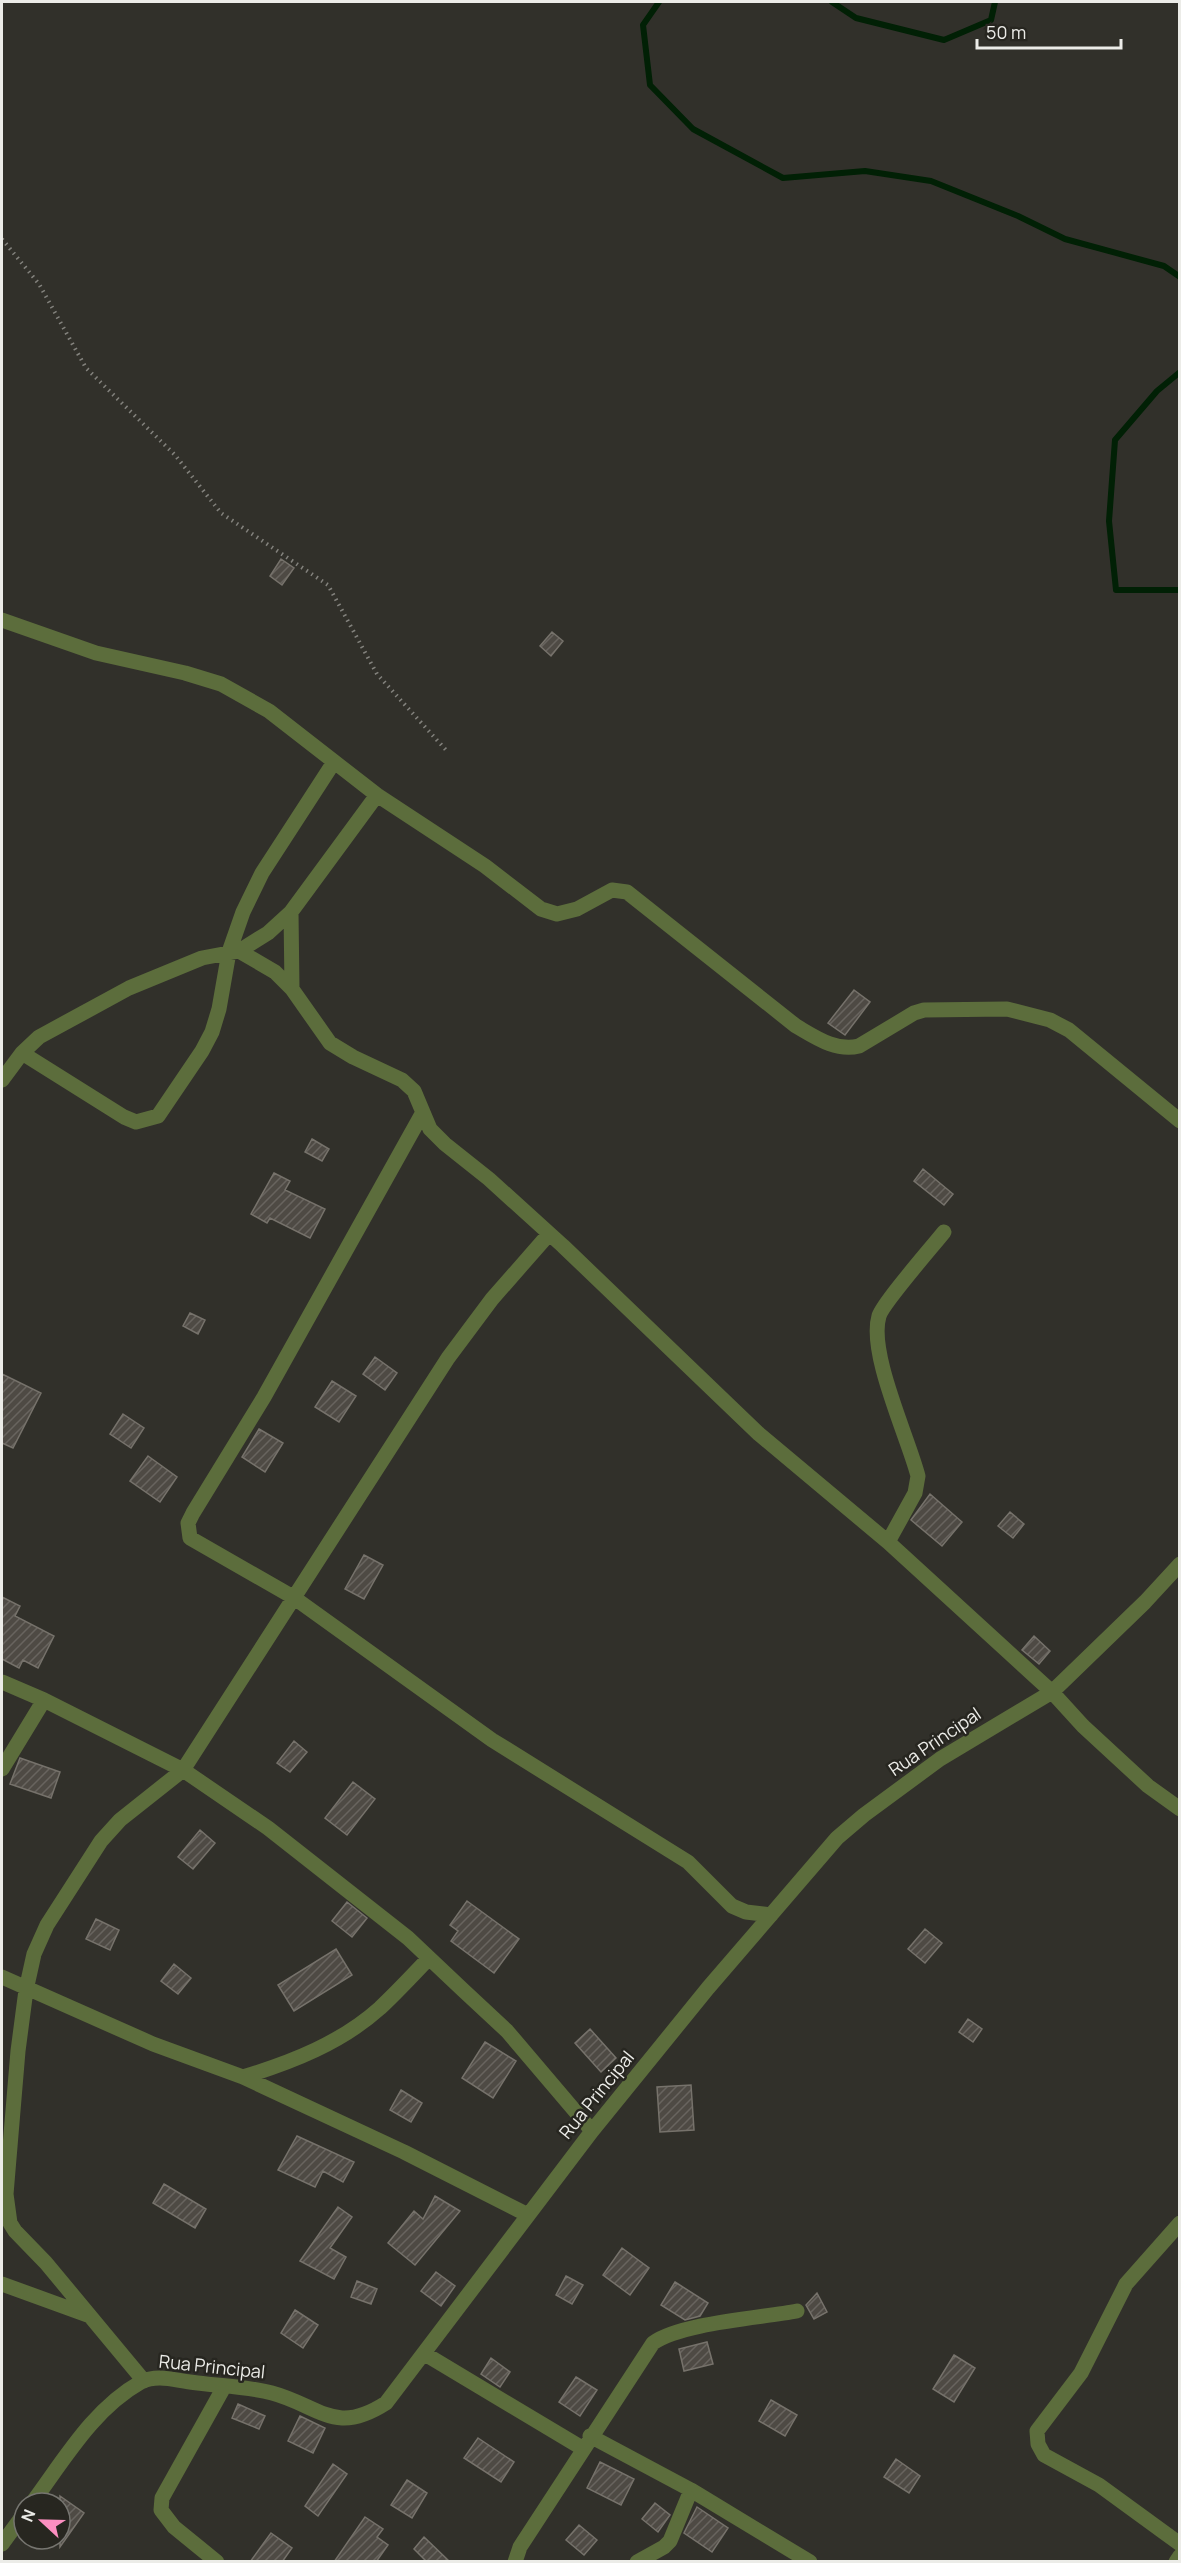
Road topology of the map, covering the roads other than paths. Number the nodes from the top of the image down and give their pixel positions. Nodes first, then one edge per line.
1 (2, 620) edge
2 (334, 762) junction
3 (377, 795) junction
4 (291, 912) junction
5 (234, 952) junction
6 (292, 989) junction
7 (22, 1053) junction
8 (2, 1080) edge
9 (422, 1114) junction
10 (1179, 1121) edge
11 (944, 1232) dead end
12 (549, 1234) junction
13 (888, 1542) junction
14 (1179, 1564) edge
15 (293, 1597) junction
16 (2, 1682) edge
17 (1052, 1692) junction
18 (44, 1700) junction
19 (2, 1769) edge
20 (183, 1770) junction
21 (1179, 1809) edge
22 (771, 1916) junction
23 (429, 1958) junction
24 (2, 1977) edge
25 (26, 1990) junction
26 (243, 2077) junction
27 (592, 2132) junction
28 (528, 2215) junction
29 (1179, 2223) edge
30 (6, 2229) edge
31 (2, 2284) edge
32 (797, 2311) dead end
33 (93, 2317) junction
34 (425, 2354) junction
35 (144, 2380) junction
36 (224, 2387) junction
37 (586, 2442) junction
38 (692, 2490) junction
39 (41, 2491) edge
40 (12, 2530) edge
41 (2, 2544) edge
42 (1179, 2544) edge
43 (1179, 2556) edge
44 (218, 2562) edge
45 (515, 2562) edge
46 (637, 2562) edge
47 (810, 2562) edge
48 (1176, 2562) edge

1 - 2 street
2 - 3 street
2 - 5 street
3 - 4 street
3 - 10 street
4 - 5 street
4 - 6 street
5 - 6 street
5 - 7 street
5 - 7 street
6 - 9 street
7 - 8 street
9 - 12 street
9 - 15 street
11 - 13 street
12 - 13 street
12 - 15 street
13 - 17 street
14 - 17 street, Rua Principal
15 - 20 street
15 - 22 street
16 - 18 street
17 - 21 street
17 - 22 street, Rua Principal
18 - 19 street
18 - 20 street
20 - 23 street
20 - 25 street
22 - 27 street, Rua Principal
23 - 26 street
23 - 27 street
24 - 25 street
25 - 26 street
25 - 30 street
26 - 28 street
27 - 28 street, Rua Principal
28 - 34 street, Rua Principal
29 - 42 street
30 - 33 street
31 - 33 street
32 - 37 street
33 - 35 street
34 - 36 street, Rua Principal
34 - 37 street
35 - 36 street, Rua Principal
35 - 39 street, Rua Principal
36 - 44 street
37 - 38 street
37 - 45 street
38 - 46 street
38 - 47 street
40 - 41 street
43 - 48 street

